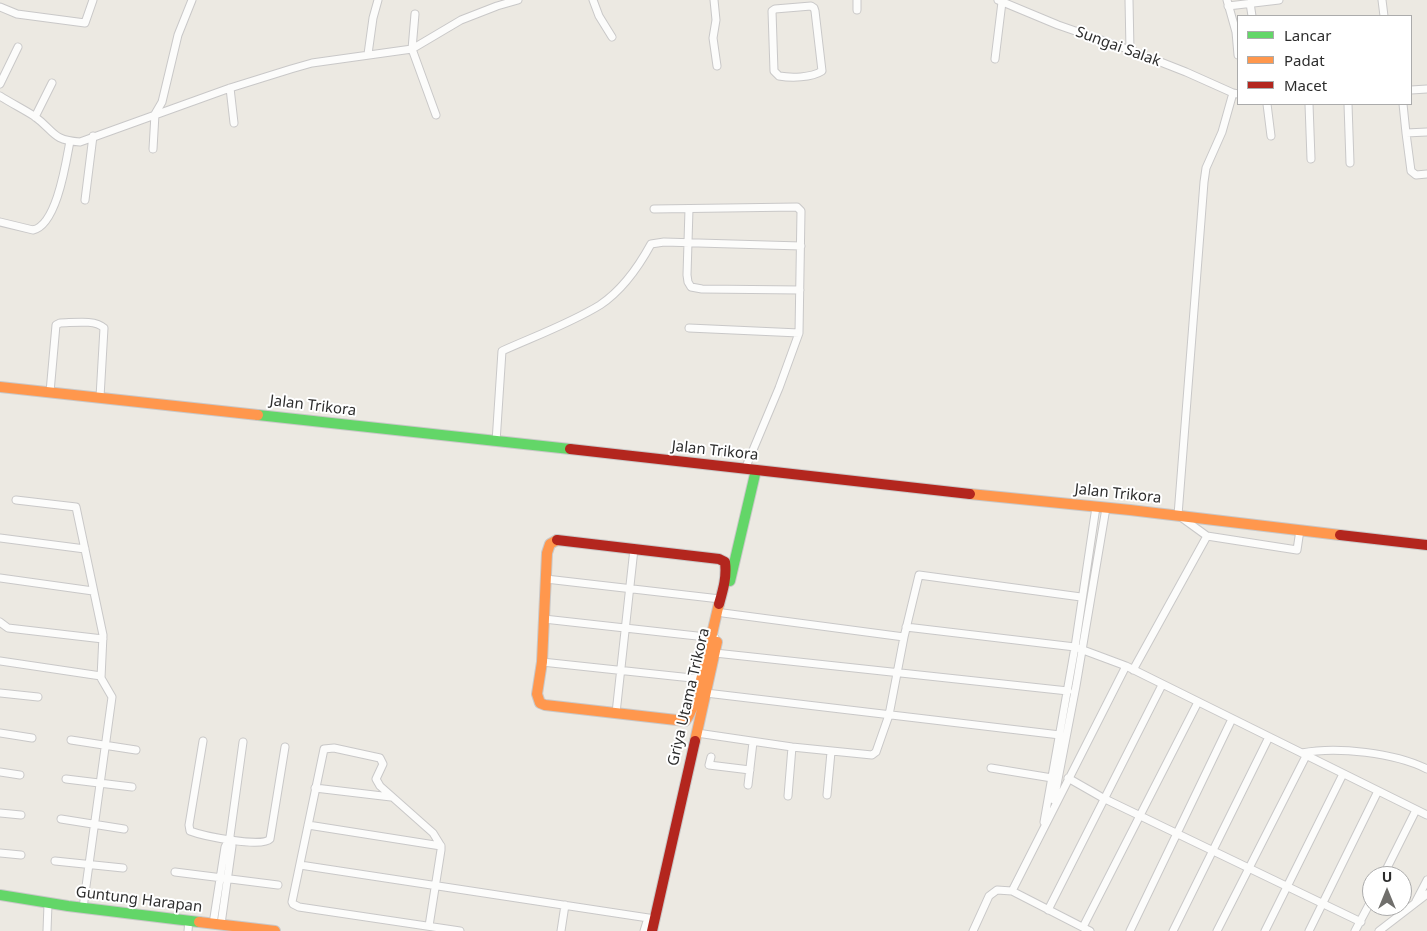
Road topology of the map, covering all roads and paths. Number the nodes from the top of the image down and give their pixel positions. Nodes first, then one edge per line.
1 (93, 0) edge
2 (192, 0) edge
3 (378, 0) edge
4 (518, 0) edge
5 (594, 0) edge
6 (714, 0) edge
7 (856, 0) edge
8 (1129, 0) edge
9 (1279, 0) edge
10 (1382, 0) edge
11 (1000, 1) edge
12 (497, 3) edge
13 (797, 3) edge
14 (1228, 3) edge
15 (1250, 3) junction
16 (0, 7) edge
17 (857, 10) dead end
18 (415, 14) dead end
19 (1252, 15) edge
20 (1384, 15) edge
21 (612, 37) dead end
22 (18, 47) dead end
23 (1237, 47) edge
24 (412, 49) junction
25 (1130, 50) junction
26 (368, 54) junction
27 (995, 58) dead end
28 (717, 66) dead end
29 (52, 83) dead end
30 (0, 84) edge
31 (230, 88) junction
32 (1427, 89) edge
33 (1412, 90) edge
34 (1236, 94) edge
35 (0, 96) edge
36 (1267, 105) edge
37 (1309, 105) edge
38 (1348, 105) edge
39 (1403, 105) edge
40 (156, 114) junction
41 (436, 115) dead end
42 (35, 117) junction
43 (234, 123) dead end
44 (1427, 132) edge
45 (1406, 133) junction
46 (93, 136) junction
47 (1271, 136) dead end
48 (70, 141) junction
49 (153, 149) dead end
50 (1311, 159) dead end
51 (1350, 163) dead end
52 (1427, 174) edge
53 (85, 200) dead end
54 (689, 208) junction
55 (654, 209) dead end
56 (0, 222) edge
57 (689, 244) junction
58 (801, 246) junction
59 (800, 290) junction
60 (689, 328) dead end
61 (799, 333) junction
62 (0, 386) edge
63 (50, 392) junction
64 (100, 397) junction
65 (496, 442) junction
66 (751, 470) junction
67 (16, 500) dead end
68 (1101, 507) junction
69 (1178, 515) junction
70 (1300, 530) junction
71 (1207, 536) junction
72 (0, 538) edge
73 (1427, 545) edge
74 (85, 549) junction
75 (634, 549) junction
76 (0, 578) edge
77 (546, 579) junction
78 (629, 589) junction
79 (93, 591) junction
80 (1081, 597) junction
81 (720, 599) junction
82 (723, 612) junction
83 (544, 619) junction
84 (0, 622) edge
85 (906, 627) junction
86 (625, 629) junction
87 (904, 637) junction
88 (714, 638) junction
89 (103, 639) junction
90 (1079, 648) junction
91 (715, 653) junction
92 (0, 661) edge
93 (542, 662) junction
94 (1130, 668) junction
95 (621, 670) junction
96 (898, 674) junction
97 (101, 676) junction
98 (701, 679) junction
99 (1162, 685) junction
100 (1068, 691) junction
101 (0, 693) edge
102 (706, 693) junction
103 (38, 696) dead end
104 (1198, 702) junction
105 (616, 713) junction
106 (889, 715) junction
107 (1232, 719) junction
108 (0, 733) edge
109 (696, 733) junction
110 (1060, 735) junction
111 (32, 738) dead end
112 (1269, 738) junction
113 (71, 740) dead end
114 (203, 741) dead end
115 (243, 742) dead end
116 (753, 742) junction
117 (106, 747) junction
118 (285, 747) dead end
119 (792, 747) junction
120 (136, 750) dead end
121 (831, 752) junction
122 (1304, 754) junction
123 (711, 757) dead end
124 (991, 768) dead end
125 (1427, 769) edge
126 (750, 770) junction
127 (0, 772) edge
128 (1344, 774) junction
129 (20, 775) dead end
130 (1052, 778) junction
131 (1068, 778) junction
132 (66, 779) dead end
133 (100, 783) junction
134 (748, 785) dead end
135 (132, 787) dead end
136 (315, 788) junction
137 (1378, 791) junction
138 (827, 795) dead end
139 (788, 796) dead end
140 (392, 797) junction
141 (1104, 798) junction
142 (1416, 810) junction
143 (0, 813) edge
144 (21, 815) dead end
145 (1050, 815) junction
146 (1427, 815) edge
147 (1141, 816) junction
148 (61, 819) dead end
149 (94, 824) junction
150 (308, 825) junction
151 (124, 829) dead end
152 (1043, 832) junction
153 (1177, 834) junction
154 (230, 838) junction
155 (441, 846) junction
156 (1213, 851) junction
157 (0, 853) edge
158 (21, 854) dead end
159 (55, 861) dead end
160 (88, 863) junction
161 (300, 865) junction
162 (1388, 866) edge
163 (123, 868) dead end
164 (1250, 868) junction
165 (175, 872) dead end
166 (224, 879) junction
167 (1427, 880) edge
168 (278, 885) dead end
169 (436, 886) junction
170 (1287, 887) junction
171 (1012, 891) junction
172 (1427, 894) edge
173 (0, 895) edge
174 (48, 904) junction
175 (1322, 904) junction
176 (1415, 904) junction
177 (565, 905) junction
178 (83, 908) junction
179 (1048, 910) junction
180 (1364, 916) edge
181 (651, 918) junction
182 (1361, 922) junction
183 (217, 924) junction
184 (188, 926) edge
185 (429, 926) junction
186 (1087, 929) edge
187 (48, 931) edge
188 (275, 931) edge
189 (460, 931) edge
190 (561, 931) edge
191 (644, 931) edge
192 (652, 931) edge
193 (973, 931) edge
194 (1130, 931) edge
195 (1173, 931) edge
196 (1217, 931) edge
197 (1265, 931) edge
198 (1309, 931) edge
199 (1355, 931) edge
200 (1379, 931) edge

1 - 16 street
2 - 40 street
3 - 26 street
4 - 12 street
5 - 21 street
6 - 28 street
7 - 17 street
8 - 25 street
9 - 15 street
10 - 20 street
11 - 25 street, Sungai Salak
11 - 27 street
12 - 24 street
13 - 13 street
14 - 15 street
14 - 23 street
15 - 19 street
18 - 24 street
22 - 30 street
24 - 26 street
24 - 41 street
25 - 34 street, Sungai Salak
26 - 31 street
29 - 42 street
31 - 40 street
31 - 43 street
32 - 33 street
34 - 69 street
35 - 42 street
36 - 47 street
37 - 50 street
38 - 51 street
39 - 45 street
40 - 46 street
40 - 49 street
42 - 48 street
44 - 45 street
45 - 52 street
46 - 48 street
46 - 53 street
48 - 56 street
54 - 55 street
54 - 57 street
54 - 58 street
57 - 58 street
57 - 59 street
57 - 65 street
58 - 59 street
59 - 61 street
60 - 61 street
61 - 66 street
62 - 63 main road, Jalan Trikora
63 - 64 main road, Jalan Trikora
63 - 64 street
64 - 65 main road, Jalan Trikora
65 - 66 main road, Jalan Trikora
66 - 68 main road, Jalan Trikora
66 - 82 main road, Griya Utama Trikora
67 - 74 street
68 - 69 main road, Jalan Trikora
68 - 80 street
68 - 90 street
69 - 70 main road, Jalan Trikora
69 - 71 street
70 - 71 street
70 - 73 main road, Jalan Trikora
71 - 94 street
72 - 74 street
74 - 79 street
75 - 77 main road
75 - 78 street
75 - 81 main road
76 - 79 street
77 - 78 street
77 - 83 main road
78 - 81 street
78 - 86 street
79 - 89 street
80 - 85 street
80 - 90 street
81 - 88 main road
82 - 87 street
82 - 88 main road, Griya Utama Trikora
83 - 86 street
83 - 93 main road
84 - 89 street
85 - 87 street
85 - 90 street
86 - 88 street
86 - 95 street
87 - 96 street
88 - 91 main road, Griya Utama Trikora
88 - 98 main road
89 - 97 street
90 - 94 street
90 - 100 street
90 - 145 street
91 - 96 street
91 - 102 main road, Griya Utama Trikora
92 - 97 street
93 - 95 street
93 - 105 main road
94 - 99 street
94 - 131 street
95 - 98 street
95 - 105 street
96 - 100 street
96 - 106 street
97 - 117 street
98 - 105 main road
99 - 104 street
99 - 141 street
100 - 110 street
101 - 103 street
102 - 106 street
102 - 109 main road, Griya Utama Trikora
104 - 107 street
104 - 147 street
106 - 110 street
106 - 121 street
107 - 112 street
107 - 153 street
108 - 111 street
109 - 116 street
109 - 181 main road, Griya Utama Trikora
110 - 130 street
112 - 122 street
112 - 156 street
113 - 117 street
114 - 154 street
115 - 154 street
116 - 119 street
116 - 126 street
117 - 120 street
117 - 133 street
118 - 154 street
119 - 121 street
119 - 139 street
121 - 138 street
122 - 125 street
122 - 128 street
122 - 164 street
123 - 126 street
124 - 130 street
126 - 134 street
127 - 129 street
128 - 137 street
128 - 170 street
130 - 152 street
131 - 141 street
131 - 145 street
132 - 133 street
133 - 135 street
133 - 149 street
136 - 140 street
136 - 140 street
136 - 150 street
137 - 142 street
137 - 175 street
140 - 155 street
141 - 147 street
141 - 179 street
142 - 146 street
142 - 162 street
143 - 144 street
145 - 152 street
147 - 153 street
147 - 186 street
148 - 149 street
149 - 151 street
149 - 160 street
150 - 155 street
150 - 161 street
152 - 171 street
153 - 156 street
153 - 194 street
154 - 166 street
155 - 169 street
156 - 164 street
156 - 195 street
157 - 158 street
159 - 160 street
160 - 163 street
160 - 178 street
161 - 169 street
161 - 185 street
164 - 170 street
164 - 196 street
165 - 166 street
166 - 168 street
166 - 183 street
167 - 176 street
169 - 177 street
169 - 185 street
170 - 175 street
170 - 197 street
171 - 179 street
171 - 193 street
172 - 176 street
173 - 174 main road, Guntung Harapan
174 - 178 main road, Guntung Harapan
174 - 187 street
175 - 182 street
175 - 198 street
176 - 200 street
177 - 181 street
177 - 190 street
178 - 184 main road, Guntung Harapan
179 - 186 street
180 - 182 street
181 - 191 street
181 - 192 main road, Griya Utama Trikora
182 - 199 street
183 - 184 main road, Guntung Harapan
183 - 188 main road, Guntung Harapan
185 - 189 street

